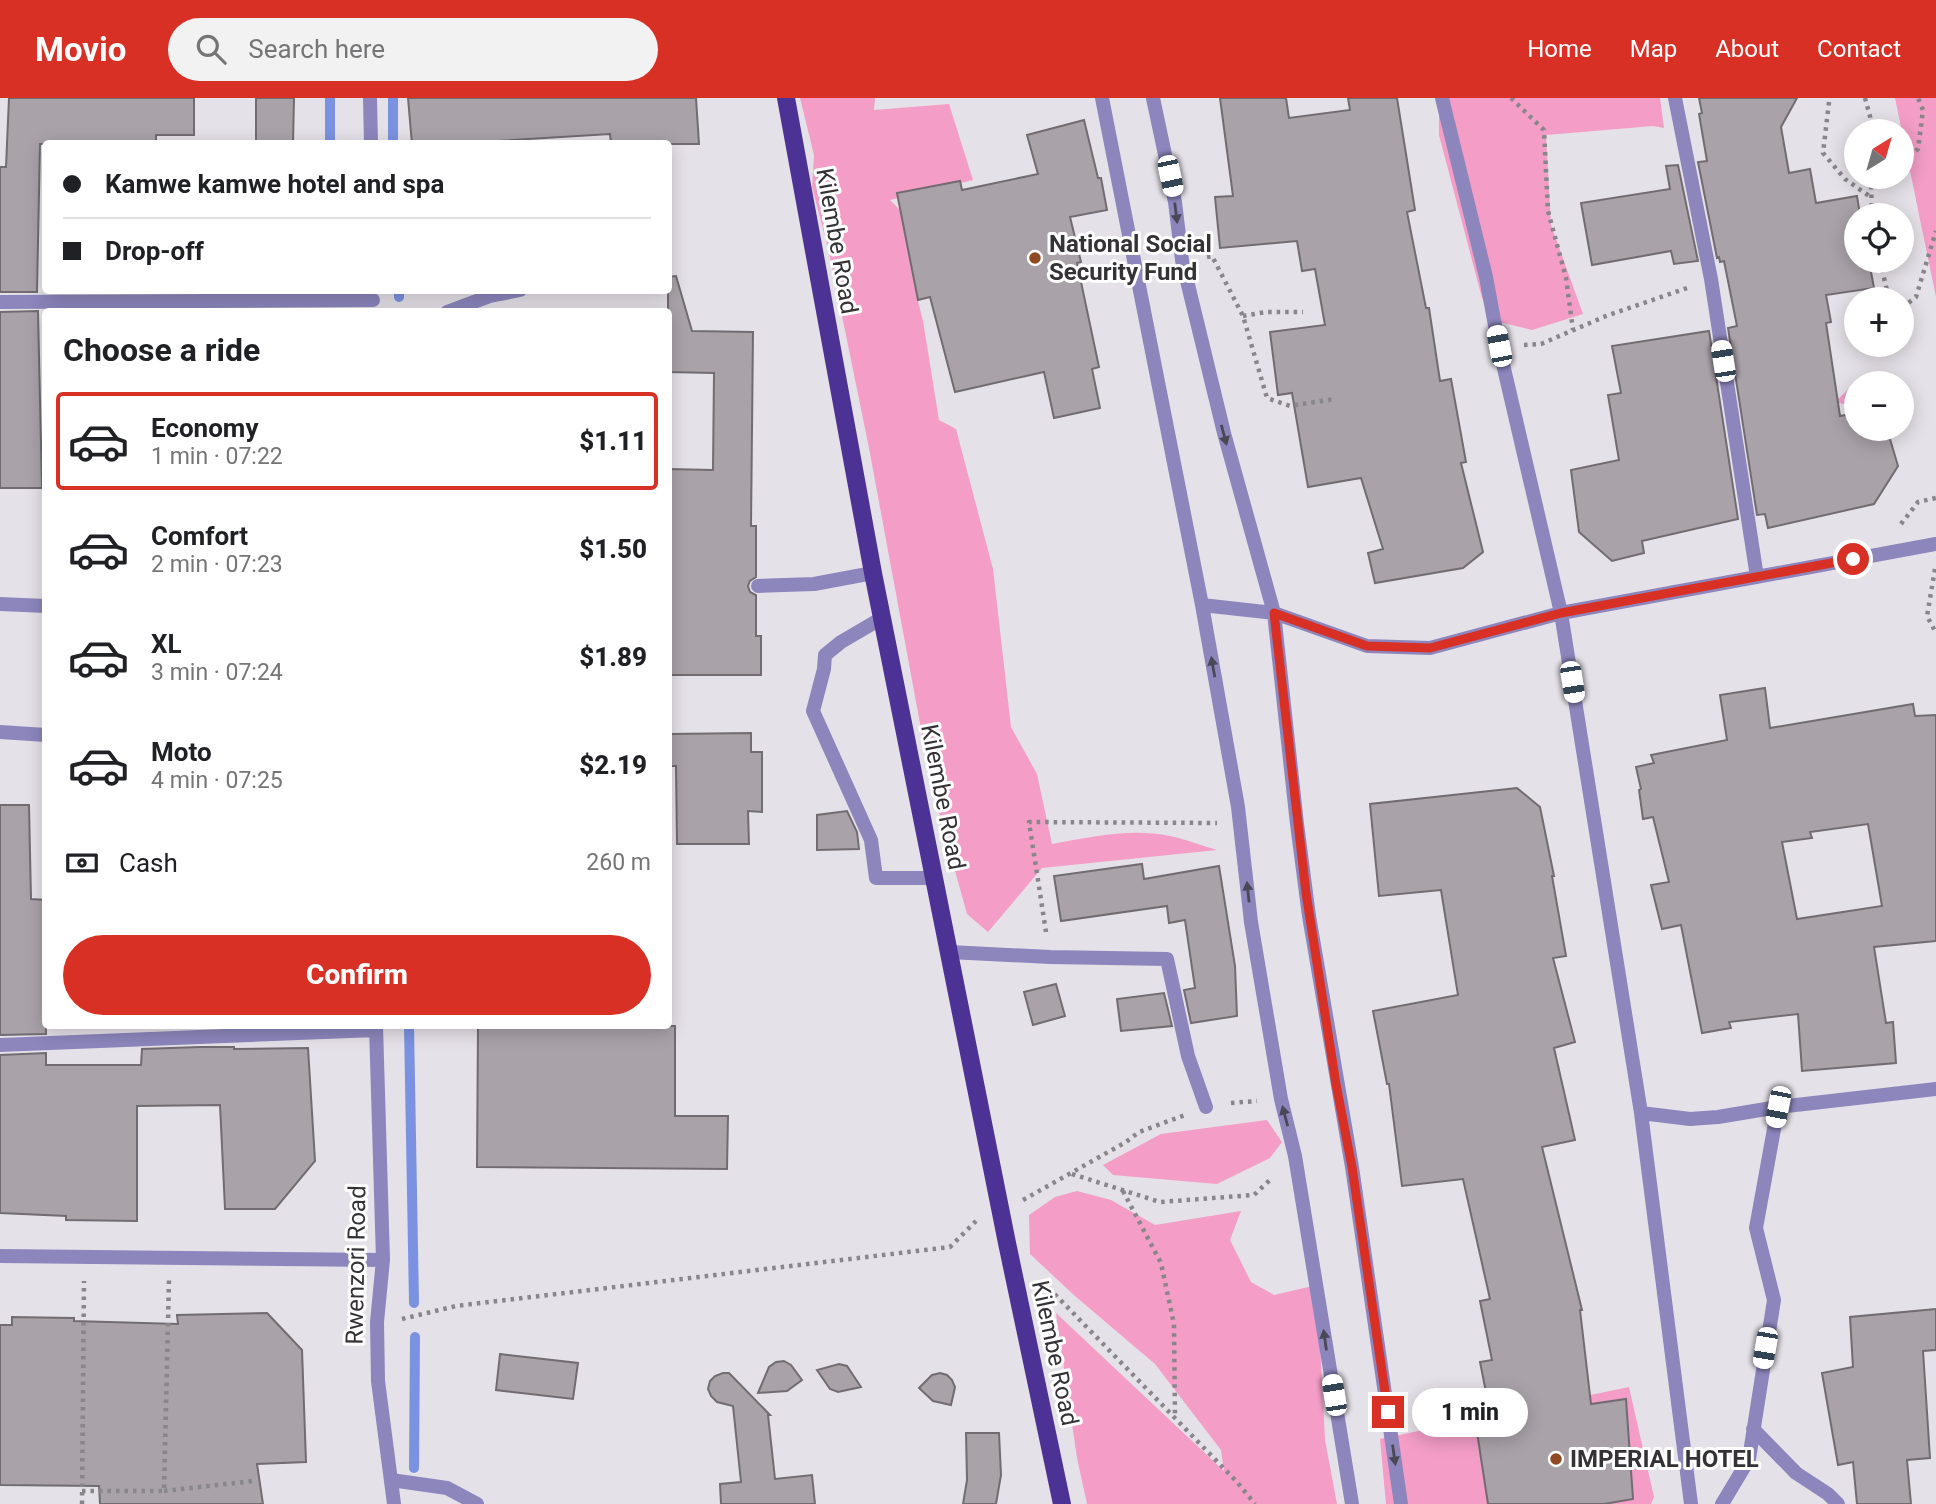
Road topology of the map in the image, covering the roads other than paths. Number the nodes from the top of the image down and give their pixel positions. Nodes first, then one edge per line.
1 (370, 98) edge
2 (786, 98) edge
3 (1102, 98) edge
4 (1153, 98) edge
5 (1442, 98) edge
6 (1675, 98) edge
7 (371, 140) edge
8 (500, 294) edge
9 (372, 301) edge
10 (0, 302) edge
11 (458, 308) edge
12 (1936, 544) edge
13 (873, 573) junction
14 (1757, 578) junction
15 (758, 586) dead end
16 (0, 604) edge
17 (42, 606) edge
18 (1202, 606) junction
19 (1274, 613) junction
20 (1561, 613) junction
21 (882, 618) junction
22 (0, 732) edge
23 (42, 735) edge
24 (934, 878) junction
25 (949, 952) junction
26 (354, 1029) edge
27 (376, 1029) edge
28 (0, 1045) edge
29 (1936, 1089) edge
30 (1206, 1107) road end
31 (1778, 1107) junction
32 (1641, 1113) junction
33 (0, 1256) edge
34 (383, 1260) junction
35 (1753, 1429) junction
36 (391, 1480) junction
37 (394, 1504) edge
38 (477, 1504) edge
39 (1062, 1504) edge
40 (1352, 1504) edge
41 (1401, 1504) edge
42 (1691, 1504) edge
43 (1722, 1504) edge
44 (1838, 1504) edge

1 - 7 street
2 - 13 main road, Kilembe Road
3 - 18 street
4 -> 19 street
5 - 20 street
6 - 14 street
8 - 11 street
9 - 10 street
12 - 14 street
13 - 15 street
13 - 21 main road, Kilembe Road
14 - 20 street
16 - 17 street
18 - 19 street
40 -> 18 street
19 - 20 street
19 -> 41 street
20 - 32 street
21 - 24 main road, Kilembe Road
21 - 24 street
22 - 23 street
24 - 25 main road, Kilembe Road
25 - 30 street
25 - 39 main road, Kilembe Road
26 - 28 street
27 - 34 street, Rwenzori Road
29 - 31 street
31 - 32 street
31 - 35 street
32 - 42 street
33 - 34 street
34 - 36 street, Rwenzori Road
35 - 43 street
35 - 44 street
36 - 37 street, Rwenzori Road
36 - 38 street

